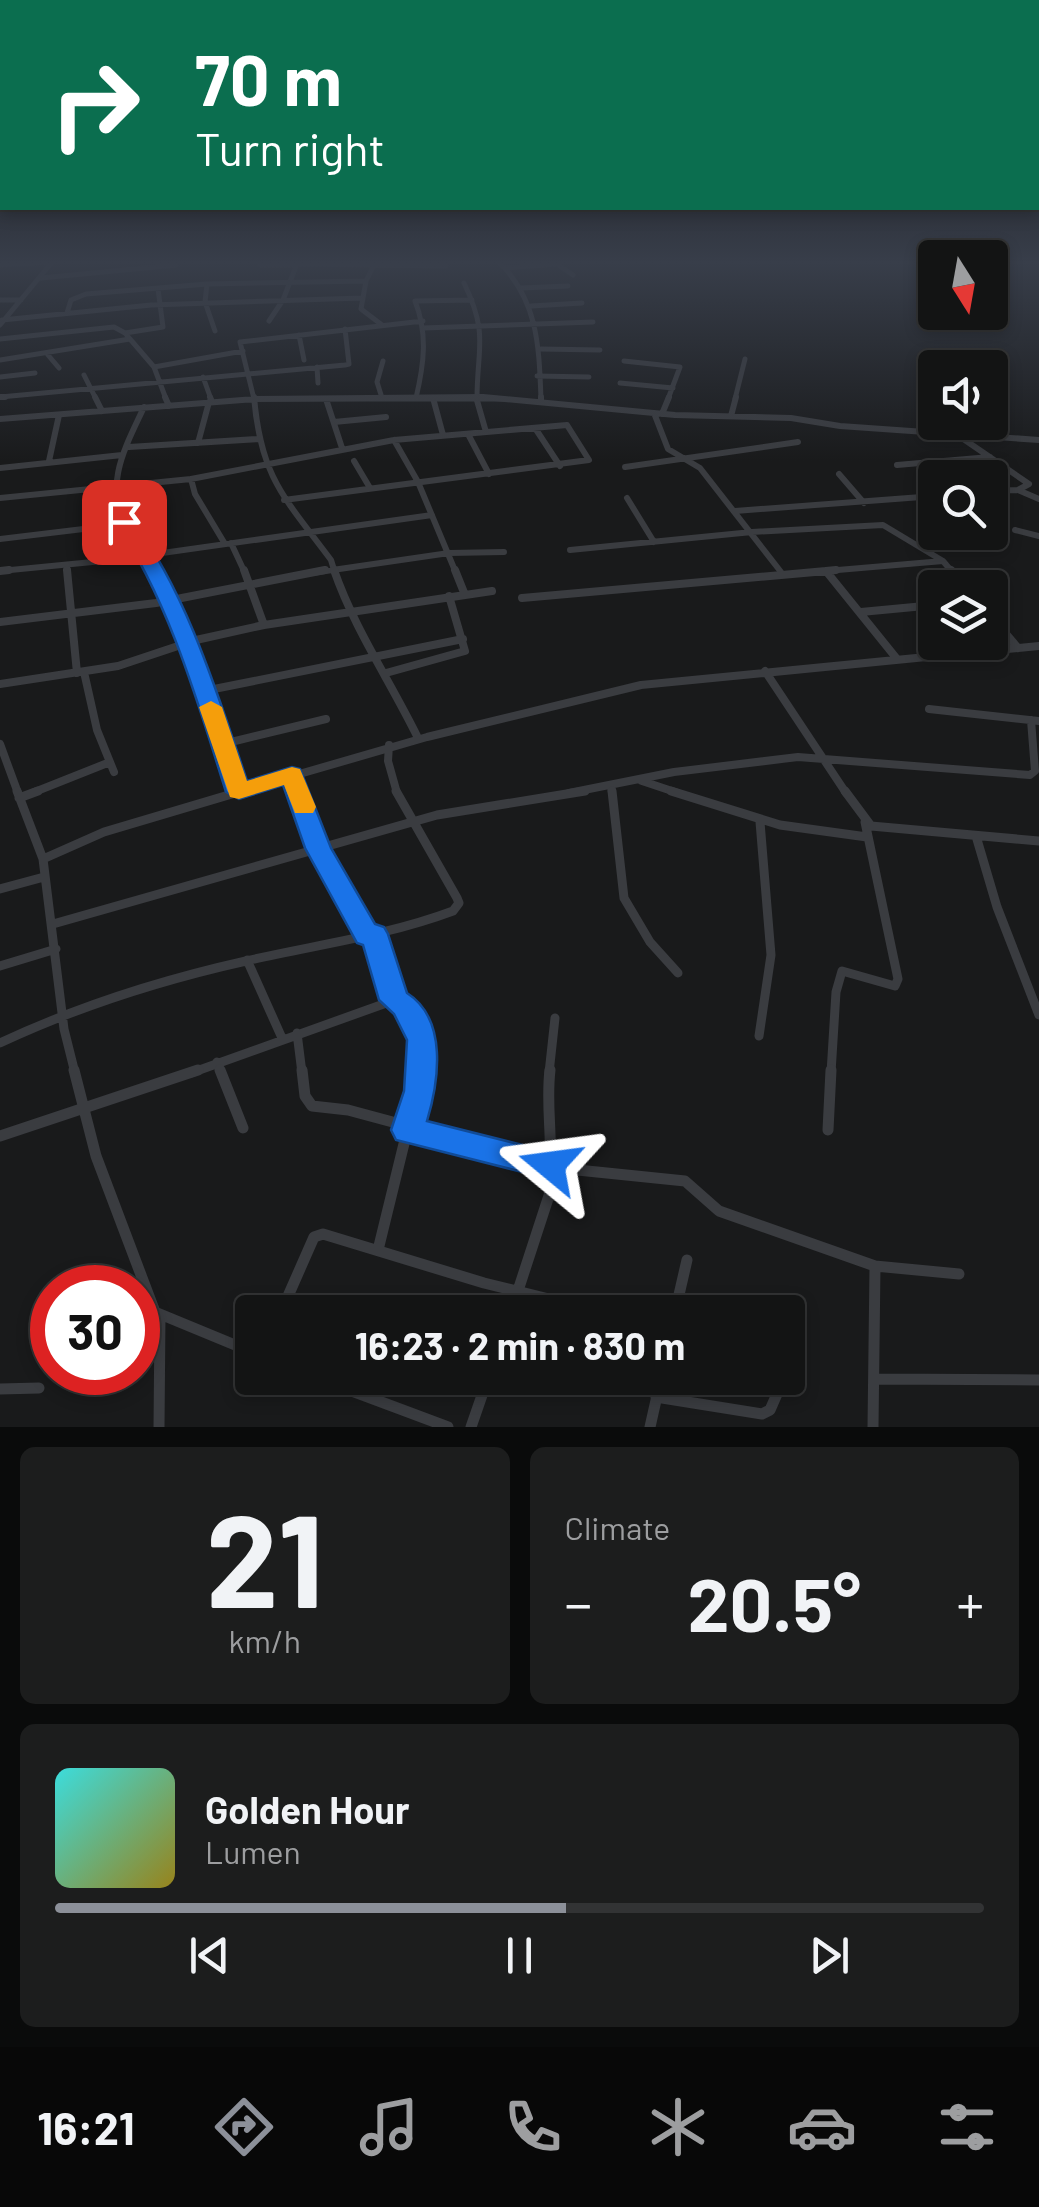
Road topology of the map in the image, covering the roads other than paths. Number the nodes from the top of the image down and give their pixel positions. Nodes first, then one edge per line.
1 (480, 327) edge
2 (108, 328) edge
3 (115, 328) edge
4 (156, 328) edge
5 (214, 328) edge
6 (363, 328) edge
7 (423, 328) edge
8 (538, 328) edge
9 (345, 330) junction
10 (215, 331) dead end
11 (125, 333) junction
12 (299, 335) junction
13 (0, 339) edge
14 (130, 339) junction
15 (542, 349) junction
16 (600, 350) dead end
17 (242, 351) junction
18 (48, 354) junction
19 (745, 359) dead end
20 (0, 360) edge
21 (304, 360) dead end
22 (383, 361) dead end
23 (624, 361) dead end
24 (154, 367) junction
25 (317, 367) junction
26 (59, 368) dead end
27 (298, 369) junction
28 (35, 373) dead end
29 (250, 373) junction
30 (84, 375) dead end
31 (537, 376) junction
32 (203, 377) junction
33 (589, 377) dead end
34 (0, 378) edge
35 (299, 380) dead end
36 (159, 381) junction
37 (318, 383) dead end
38 (620, 383) dead end
39 (91, 388) junction
40 (673, 388) junction
41 (0, 396) edge
42 (476, 397) junction
43 (382, 398) junction
44 (416, 398) junction
45 (433, 398) junction
46 (256, 399) junction
47 (326, 399) junction
48 (210, 402) junction
49 (541, 402) junction
50 (169, 406) junction
51 (144, 407) junction
52 (102, 411) junction
53 (59, 414) junction
54 (658, 414) junction
55 (386, 416) dead end
56 (731, 416) junction
57 (0, 418) edge
58 (334, 422) junction
59 (536, 428) junction
60 (918, 430) edge
61 (486, 432) junction
62 (468, 434) junction
63 (443, 435) junction
64 (1008, 438) edge
65 (258, 439) junction
66 (394, 440) junction
67 (965, 440) edge
68 (1038, 441) edge
69 (198, 442) junction
70 (798, 442) dead end
71 (128, 447) junction
72 (342, 448) junction
73 (122, 456) junction
74 (990, 457) junction
75 (682, 458) junction
76 (49, 462) junction
77 (354, 462) dead end
78 (265, 464) junction
79 (897, 465) dead end
80 (560, 466) junction
81 (625, 467) dead end
82 (0, 468) edge
83 (489, 474) junction
84 (839, 474) dead end
85 (191, 480) junction
86 (418, 482) junction
87 (116, 487) junction
88 (370, 488) junction
89 (1018, 490) junction
90 (1008, 491) edge
91 (0, 498) edge
92 (627, 498) dead end
93 (918, 498) edge
94 (284, 500) junction
95 (1039, 500) edge
96 (864, 503) junction
97 (734, 510) junction
98 (432, 516) junction
99 (126, 524) junction
100 (1016, 530) dead end
101 (313, 532) junction
102 (752, 532) junction
103 (1039, 536) edge
104 (0, 538) edge
105 (654, 542) junction
106 (228, 543) junction
107 (570, 550) dead end
108 (504, 552) dead end
109 (449, 553) junction
110 (148, 554) junction
111 (943, 561) junction
112 (67, 565) junction
113 (336, 568) junction
114 (826, 570) junction
115 (951, 570) edge
116 (0, 572) edge
117 (781, 572) junction
118 (250, 582) junction
119 (492, 592) dead end
120 (465, 594) junction
121 (449, 596) junction
122 (522, 598) dead end
123 (164, 601) junction
124 (918, 607) edge
125 (348, 611) junction
126 (861, 612) junction
127 (73, 614) junction
128 (0, 622) edge
129 (264, 625) junction
130 (1008, 636) edge
131 (463, 638) junction
132 (182, 644) junction
133 (1018, 648) junction
134 (1037, 649) edge
135 (376, 654) junction
136 (897, 660) junction
137 (765, 671) junction
138 (386, 672) junction
139 (81, 673) junction
140 (0, 684) edge
141 (204, 691) junction
142 (929, 708) dead end
143 (326, 719) dead end
144 (1035, 721) edge
145 (417, 736) junction
146 (0, 744) edge
147 (224, 744) junction
148 (389, 744) junction
149 (822, 757) junction
150 (292, 774) junction
151 (642, 781) junction
152 (611, 784) junction
153 (239, 792) junction
154 (19, 798) junction
155 (411, 822) junction
156 (760, 822) junction
157 (865, 822) junction
158 (976, 836) junction
159 (867, 838) junction
160 (1039, 841) edge
161 (318, 848) junction
162 (43, 859) junction
163 (44, 876) junction
164 (0, 889) edge
165 (53, 924) junction
166 (371, 935) junction
167 (56, 949) junction
168 (247, 960) junction
169 (0, 966) edge
170 (678, 974) dead end
171 (394, 1000) junction
172 (63, 1015) junction
173 (1039, 1015) edge
174 (556, 1018) dead end
175 (296, 1032) junction
176 (759, 1036) dead end
177 (282, 1038) junction
178 (0, 1043) edge
179 (217, 1062) junction
180 (84, 1111) junction
181 (243, 1128) dead end
182 (408, 1130) junction
183 (828, 1130) dead end
184 (0, 1136) edge
185 (554, 1166) junction
186 (378, 1250) junction
187 (687, 1260) dead end
188 (140, 1265) edge
189 (874, 1266) junction
190 (959, 1274) dead end
191 (519, 1292) junction
192 (289, 1295) edge
193 (518, 1295) edge
194 (531, 1295) edge
195 (680, 1295) edge
196 (160, 1316) edge
197 (235, 1345) edge
198 (876, 1379) junction
199 (1039, 1380) edge
200 (30, 1388) edge
201 (0, 1389) edge
202 (160, 1395) edge
203 (362, 1395) edge
204 (482, 1395) edge
205 (657, 1395) edge
206 (777, 1395) edge
207 (656, 1398) junction
208 (160, 1427) edge
209 (448, 1427) edge
210 (471, 1427) edge
211 (650, 1427) edge
212 (873, 1427) edge

1 - 42 street
2 - 13 street
3 - 11 street
4 - 11 street
5 - 10 street
6 - 9 street
7 - 44 street
8 - 15 street
9 - 12 street
9 - 25 street
11 - 14 street
12 - 17 street
12 - 21 street
14 - 18 street
14 - 24 street
15 - 16 street
15 - 31 street
17 - 24 street
17 - 29 street
18 - 20 street
18 - 26 street
19 - 56 street
22 - 43 street
23 - 40 street
24 - 36 street
25 - 27 street
25 - 37 street
27 - 29 street
27 - 35 street
28 - 34 street
29 - 32 street
29 - 46 street
30 - 39 street
31 - 33 street
31 - 49 street
32 - 36 street
32 - 48 street
36 - 39 street
36 - 50 street
38 - 40 street
39 - 41 street
39 - 52 street
40 - 54 street
42 - 45 street
42 - 49 street
42 - 61 street
43 - 44 street
43 - 47 street
44 - 45 street
45 - 63 street
46 - 47 street
46 - 48 street
46 - 65 street
47 - 58 street
48 - 50 street
48 - 69 street
49 - 54 street
50 - 51 street
51 - 52 street
51 - 71 street
52 - 53 street
53 - 57 street
53 - 76 street
54 - 56 street
54 - 75 street
55 - 58 street
56 - 60 street
58 - 72 street
59 - 61 street
59 - 80 street
59 - 80 street
61 - 62 street
62 - 63 street
62 - 83 street
63 - 66 street
64 - 68 street
65 - 69 street
65 - 78 street
66 - 72 street
66 - 86 street
67 - 74 street
69 - 71 street
70 - 75 street
71 - 73 street
72 - 78 street
73 - 76 street
73 - 87 street
74 - 79 street
74 - 89 street
75 - 81 street
75 - 97 street
76 - 82 street
77 - 88 street
78 - 85 street
78 - 94 street
80 - 83 street
83 - 86 street
84 - 96 street
85 - 87 street
85 - 106 street
86 - 88 street
86 - 98 street
87 - 91 street
87 - 99 street
88 - 94 street
89 - 90 street
89 - 95 street
92 - 105 street
93 - 96 street
94 - 101 street
96 - 97 street
97 - 102 street
98 - 101 street
98 - 109 street
99 - 104 street
99 - 110 street
100 - 103 street
101 - 106 street
101 - 113 street
102 - 105 street
102 - 111 street
102 - 117 street
105 - 107 street
106 - 110 street
106 - 118 street
108 - 109 street
109 - 113 street
109 - 120 street
110 - 112 street
110 - 123 street
111 - 114 street
111 - 115 street
112 - 116 street
112 - 127 street
113 - 118 street
113 - 125 street
114 - 117 street
114 - 126 street
117 - 122 street
118 - 123 street
118 - 129 street
119 - 120 street
120 - 121 street
121 - 125 street
121 - 131 street
123 - 127 street
123 - 132 street
124 - 126 street
125 - 129 street
125 - 135 street
126 - 136 street
127 - 128 street
127 - 139 street
129 - 132 street
130 - 133 street
131 - 135 street
131 - 138 street
132 - 139 street
132 - 141 street
133 - 134 street
133 - 136 street
135 - 138 street
135 - 141 street
136 - 137 street
137 - 145 street
137 - 149 street
138 - 145 street
139 - 140 street
139 - 154 street
141 - 147 street
142 - 144 street
143 - 147 street
144 - 149 street
145 - 148 street
146 - 154 street
147 - 153 street
148 - 150 street
148 - 155 street
149 - 151 street
149 - 157 street
150 - 153 street
150 - 161 street
151 - 152 street
151 - 156 street
152 - 155 street
152 - 170 street
153 - 162 street
154 - 162 street
155 - 161 street
155 - 166 street
156 - 159 street
156 - 176 street
157 - 158 street
157 - 159 street
158 - 160 street
158 - 173 street
159 - 183 street
161 - 165 street
161 - 166 street
162 - 163 street
163 - 164 street
163 - 165 street
165 - 167 street
166 - 168 street
166 - 171 street
167 - 169 street
167 - 172 street
168 - 172 street
168 - 177 street
171 - 175 street
171 - 182 street
172 - 178 street
172 - 180 street
174 - 185 street
175 - 177 street
175 - 182 street
177 - 179 street
179 - 180 street
179 - 181 street
180 - 184 street
180 - 188 street
182 - 185 street
182 - 186 street
185 - 189 street
185 - 191 street
186 - 191 street
186 - 192 street
187 - 195 street
189 - 190 street
189 - 198 street
191 - 193 street
191 - 194 street
196 - 197 street
198 - 199 street
198 - 212 street
200 - 201 street
202 - 208 street
203 - 209 street
204 - 210 street
205 - 207 street
206 - 207 street
207 - 211 street

